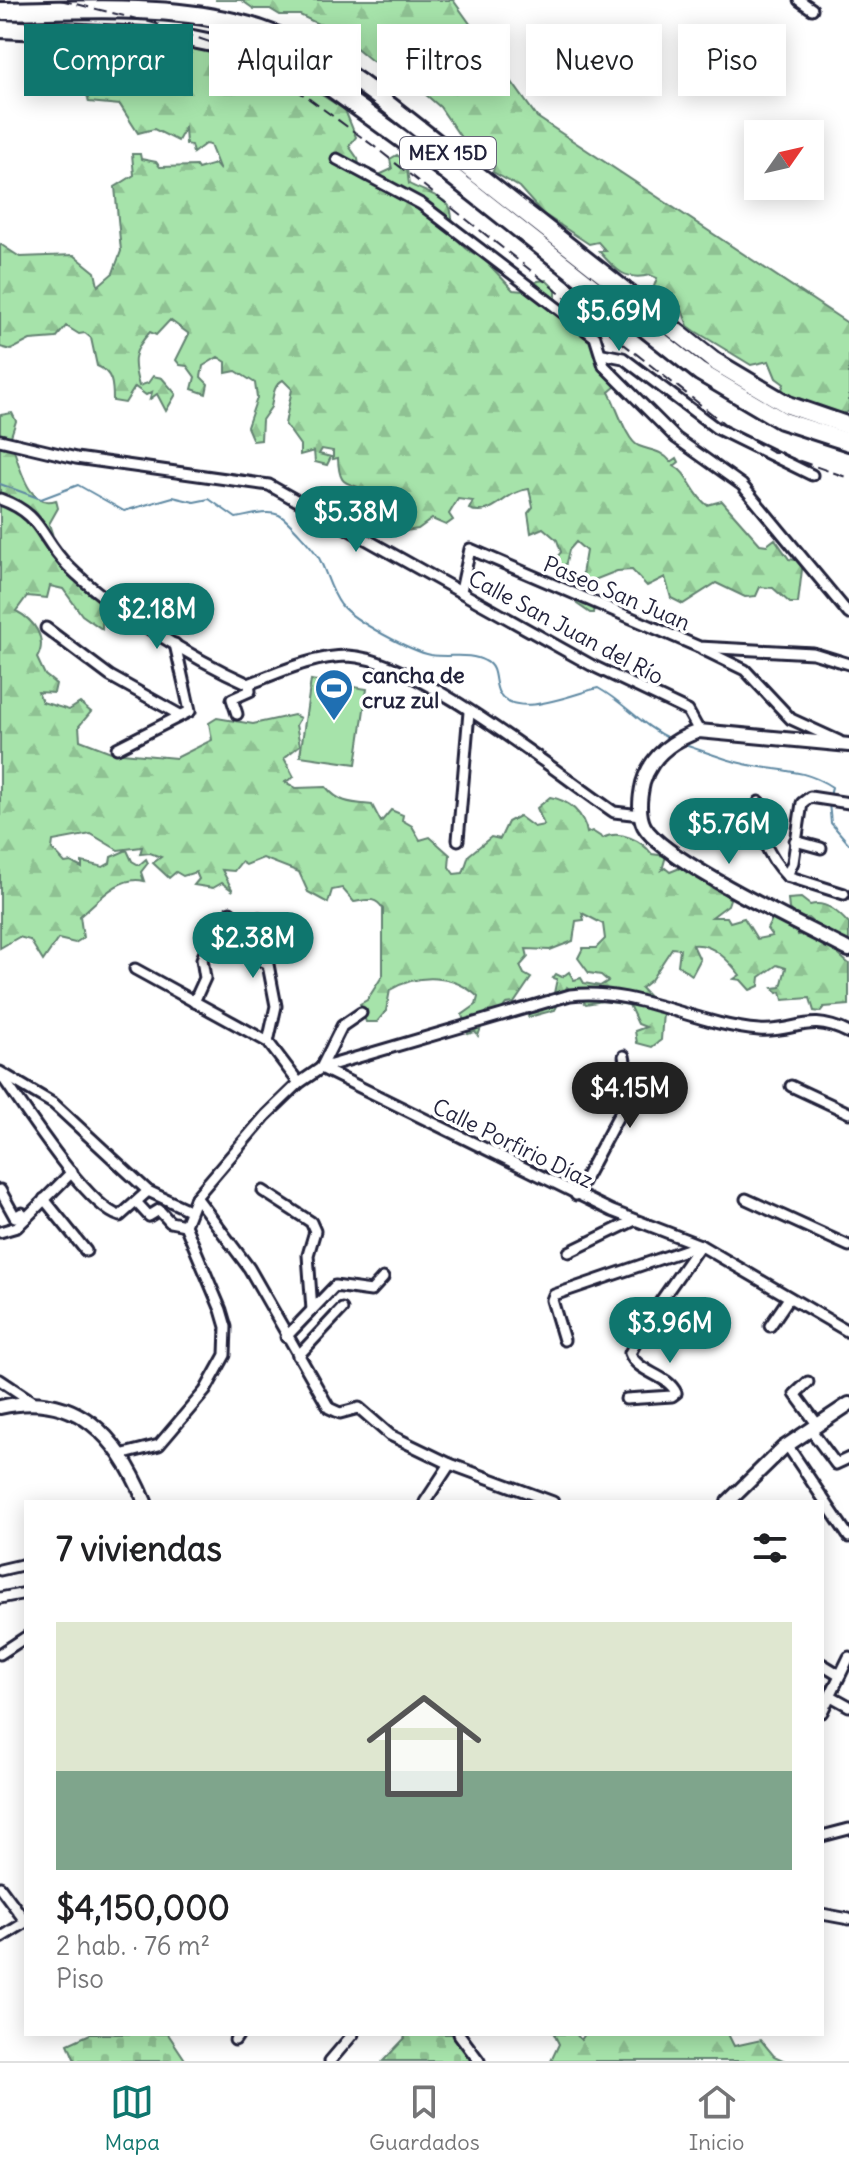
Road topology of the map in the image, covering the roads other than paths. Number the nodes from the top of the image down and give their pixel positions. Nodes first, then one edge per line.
1 (799, 0) edge
2 (812, 9) dead end
3 (0, 11) edge
4 (0, 29) edge
5 (337, 159) dead end
6 (603, 354) junction
7 (849, 426) edge
8 (0, 440) edge
9 (849, 442) edge
10 (812, 475) dead end
11 (0, 499) edge
12 (461, 591) junction
13 (849, 614) edge
14 (46, 628) dead end
15 (175, 644) junction
16 (699, 647) junction
17 (849, 664) edge
18 (249, 684) junction
19 (469, 712) junction
20 (237, 714) dead end
21 (180, 715) junction
22 (699, 731) junction
23 (848, 745) edge
24 (117, 748) dead end
25 (759, 802) dead end
26 (849, 803) edge
27 (641, 815) junction
28 (458, 840) dead end
29 (795, 841) junction
30 (821, 848) dead end
31 (787, 876) junction
32 (844, 894) dead end
33 (230, 912) dead end
34 (259, 918) dead end
35 (231, 949) junction
36 (849, 950) edge
37 (267, 963) junction
38 (135, 969) dead end
39 (194, 1002) junction
40 (361, 1013) dead end
41 (849, 1033) edge
42 (268, 1042) junction
43 (624, 1056) dead end
44 (321, 1068) junction
45 (0, 1073) edge
46 (299, 1083) junction
47 (791, 1086) dead end
48 (849, 1113) edge
49 (72, 1172) junction
50 (0, 1190) edge
51 (148, 1191) junction
52 (263, 1191) dead end
53 (576, 1195) junction
54 (196, 1197) junction
55 (44, 1199) junction
56 (746, 1199) dead end
57 (137, 1203) junction
58 (189, 1210) junction
59 (25, 1219) junction
60 (633, 1221) junction
61 (185, 1225) junction
62 (0, 1232) edge
63 (700, 1245) junction
64 (849, 1246) edge
65 (86, 1251) dead end
66 (569, 1252) dead end
67 (383, 1278) dead end
68 (789, 1298) junction
69 (342, 1309) dead end
70 (312, 1310) junction
71 (770, 1326) dead end
72 (849, 1332) edge
73 (286, 1337) junction
74 (564, 1340) dead end
75 (298, 1356) junction
76 (0, 1380) edge
77 (808, 1382) dead end
78 (626, 1399) dead end
79 (33, 1402) junction
80 (849, 1404) edge
81 (0, 1407) edge
82 (814, 1426) junction
83 (787, 1445) junction
84 (124, 1454) junction
85 (849, 1458) edge
86 (450, 1464) junction
87 (144, 1500) edge
88 (426, 1500) edge
89 (548, 1500) edge
90 (730, 1500) edge
91 (849, 1537) edge
92 (24, 1564) edge
93 (0, 1570) edge
94 (24, 1593) edge
95 (0, 1598) edge
96 (24, 1638) edge
97 (0, 1654) edge
98 (849, 1657) edge
99 (824, 1665) edge
100 (840, 1675) junction
101 (831, 1696) junction
102 (849, 1706) edge
103 (824, 1708) edge
104 (846, 1830) edge
105 (824, 1836) edge
106 (849, 1841) edge
107 (0, 1889) edge
108 (824, 1914) edge
109 (24, 1919) edge
110 (849, 1919) edge
111 (24, 1923) edge
112 (0, 1938) edge
113 (351, 2036) edge
114 (460, 2036) edge
115 (330, 2061) edge
116 (479, 2061) edge

1 - 2 street
3 - 7 highway, MEX 15D
4 - 9 highway, MEX 15D
5 - 6 street
6 - 10 street
6 - 13 street
8 - 12 street, Calle San Juan del Río
11 - 15 street
12 - 16 street, Paseo San Juan
12 - 22 street, Calle San Juan del Río
14 - 21 street
15 - 18 street
15 - 21 street
16 - 17 street, Paseo San Juan
16 - 23 street
18 - 19 street
18 - 20 street
19 - 27 street
19 - 28 street
21 - 24 street
22 - 23 street
22 - 27 street
25 - 31 street
26 - 29 street
27 - 36 street
29 - 30 street
29 - 31 street
31 - 32 street
33 - 35 street
34 - 37 street
35 - 37 street
35 - 39 street
37 - 42 street
38 - 39 street
39 - 42 street
40 - 44 street
41 - 44 street
42 - 46 street
43 - 53 street
44 - 46 street
44 - 53 street, Calle Porfirio Díaz
45 - 49 street
45 - 51 street
46 - 54 street
47 - 48 street
49 - 55 street
49 - 57 street
50 - 59 street
51 - 57 street
51 - 58 street
52 - 70 street
53 - 60 street, Calle Porfirio Díaz
54 - 58 street
54 - 73 street
55 - 59 street
55 - 65 street
56 - 64 street
57 - 61 street
58 - 61 street
59 - 62 street
60 - 63 street, Calle Porfirio Díaz
60 - 66 street
61 - 84 street
63 - 68 street, Calle Porfirio Díaz
63 - 74 street
63 - 78 street
67 - 70 street
68 - 71 street
68 - 72 street, Calle Porfirio Díaz
69 - 75 street
70 - 73 street
73 - 75 street
75 - 86 street
76 - 79 street
77 - 82 street
79 - 81 street
79 - 84 street
80 - 82 street
82 - 83 street
82 - 85 street
83 - 90 street
83 - 91 street
84 - 87 street
86 - 88 street
86 - 89 street
92 - 93 street
94 - 95 street
96 - 97 street
98 - 100 street
99 - 100 street
100 - 101 street
101 - 102 street
101 - 103 street
104 - 105 street
104 - 106 street
107 - 109 street
108 - 110 street
111 - 112 street
113 - 115 street
114 - 116 street

